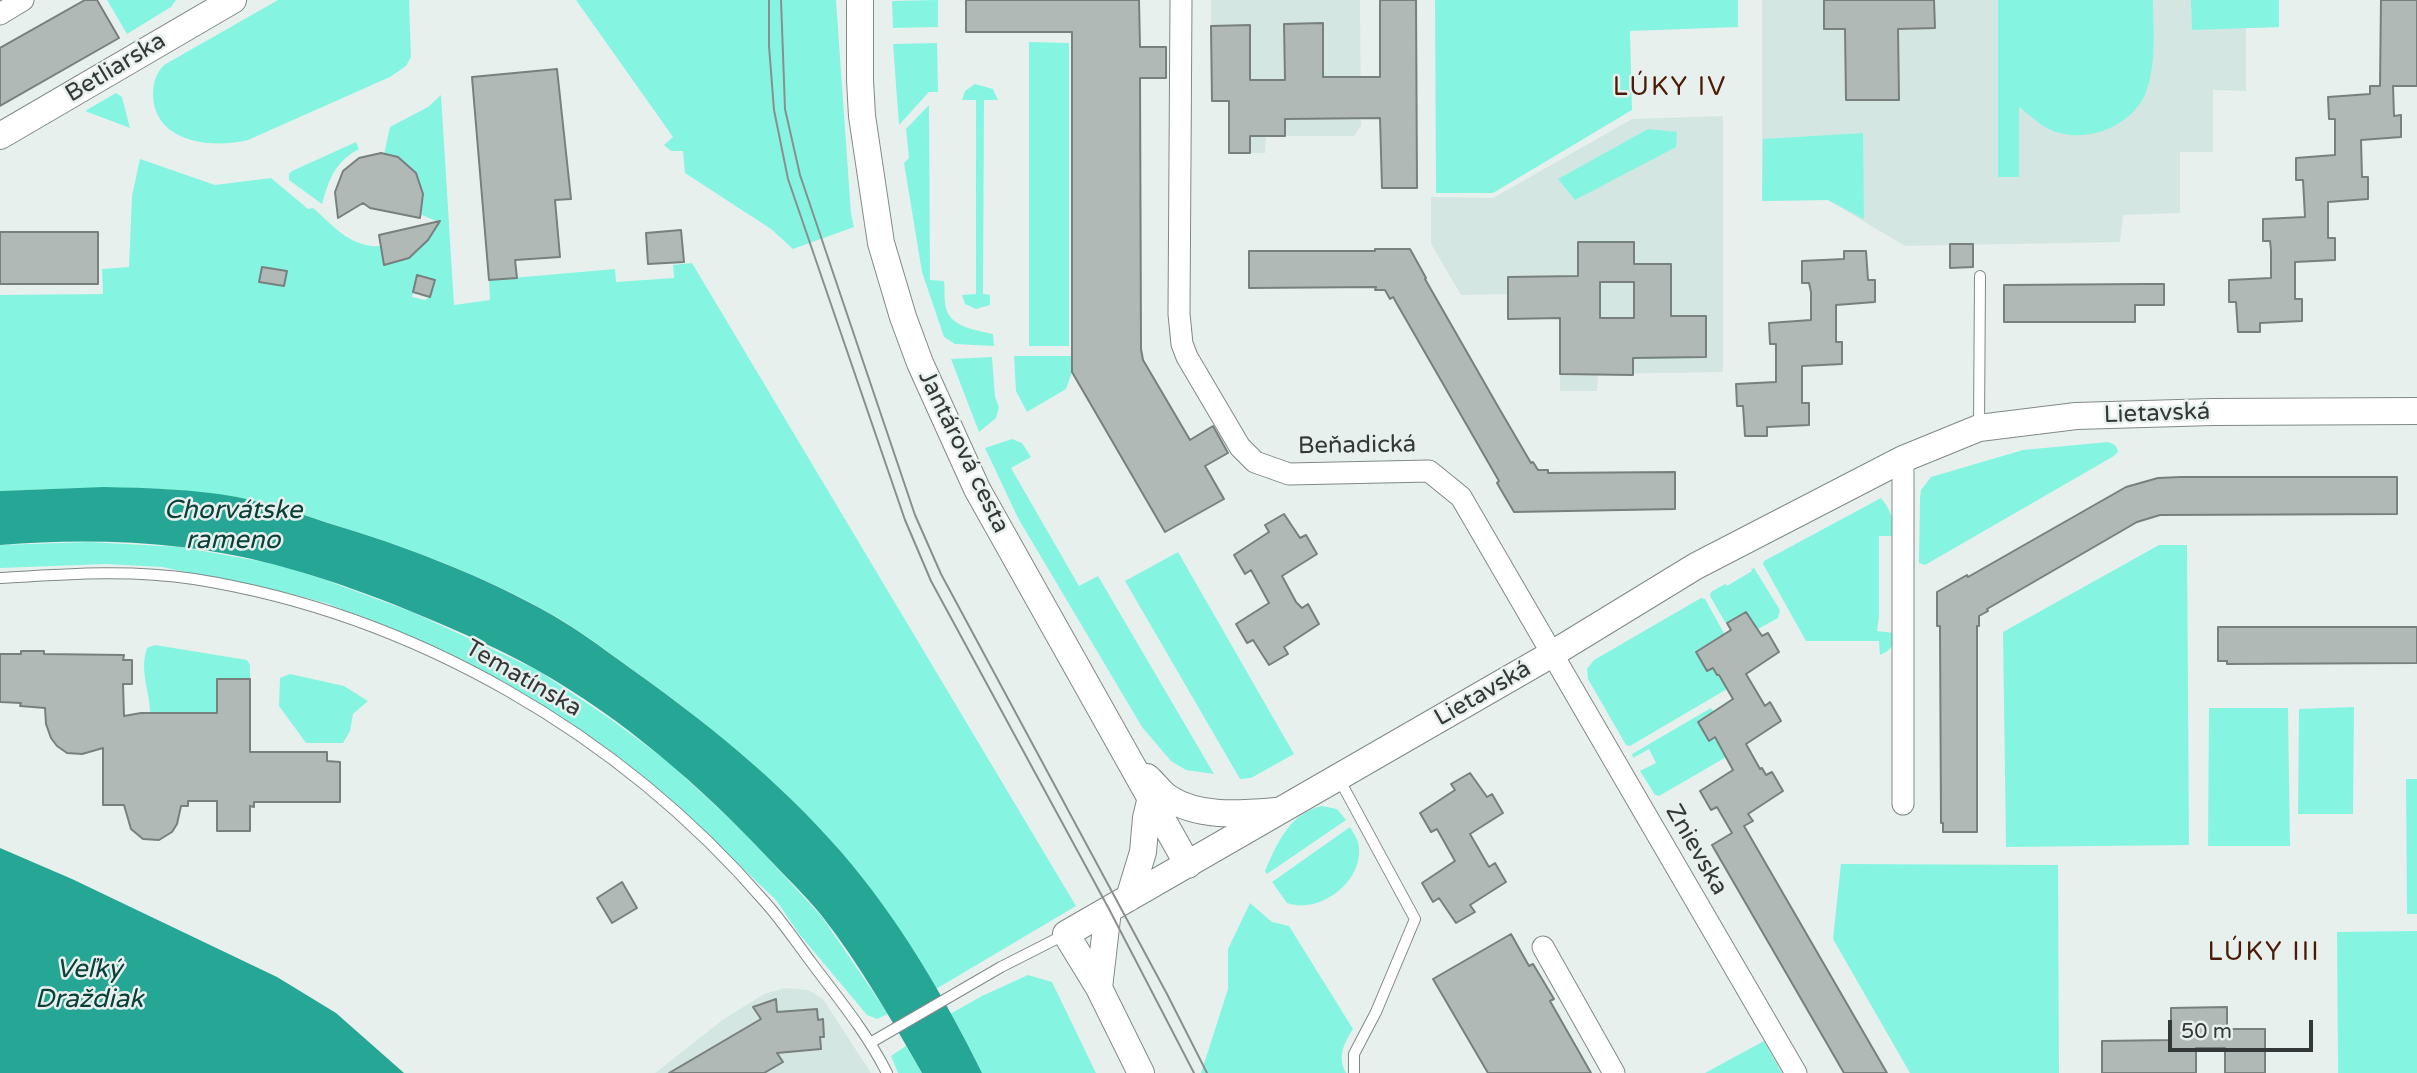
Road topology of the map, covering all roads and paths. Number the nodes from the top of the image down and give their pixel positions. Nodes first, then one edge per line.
1 (23, 0) edge
2 (233, 0) edge
3 (860, 0) edge
4 (1181, 0) edge
5 (195, 12) edge
6 (0, 14) edge
7 (0, 136) edge
8 (1980, 276) dead end
9 (2415, 410) edge
10 (1979, 428) junction
11 (1903, 459) junction
12 (0, 578) edge
13 (1552, 654) junction
14 (1127, 755) junction
15 (1338, 777) junction
16 (1151, 797) junction
17 (1903, 804) dead end
18 (1284, 810) junction
19 (1188, 865) junction
20 (1119, 904) junction
21 (1066, 934) junction
22 (1543, 947) dead end
23 (1099, 988) junction
24 (870, 1043) junction
25 (887, 1073) edge
26 (1141, 1073) edge
27 (1354, 1073) edge
28 (1614, 1073) edge
29 (1796, 1073) edge

1 - 6 street
2 - 5 street, Betliarska
3 - 14 street, Jantárová cesta
4 - 13 street, Beňadická
5 - 7 street, Betliarska
8 - 10 lane
9 - 10 street, Lietavská
10 - 11 street, Lietavská
11 - 13 street, Lietavská
11 - 17 street
12 - 24 lane, Tematínska
13 - 15 street, Lietavská
13 - 29 street, Znievska
14 - 16 street, Jantárová cesta
14 - 18 street
15 - 18 street, Lietavská
15 - 27 lane
16 - 19 street, Jantárová cesta
16 - 20 street
18 - 19 street, Lietavská
19 - 20 street, Lietavská
20 - 21 street, Lietavská
20 - 23 street
21 - 23 street
21 - 24 lane
22 - 28 street
23 - 26 street
24 - 25 lane, Tematínska

